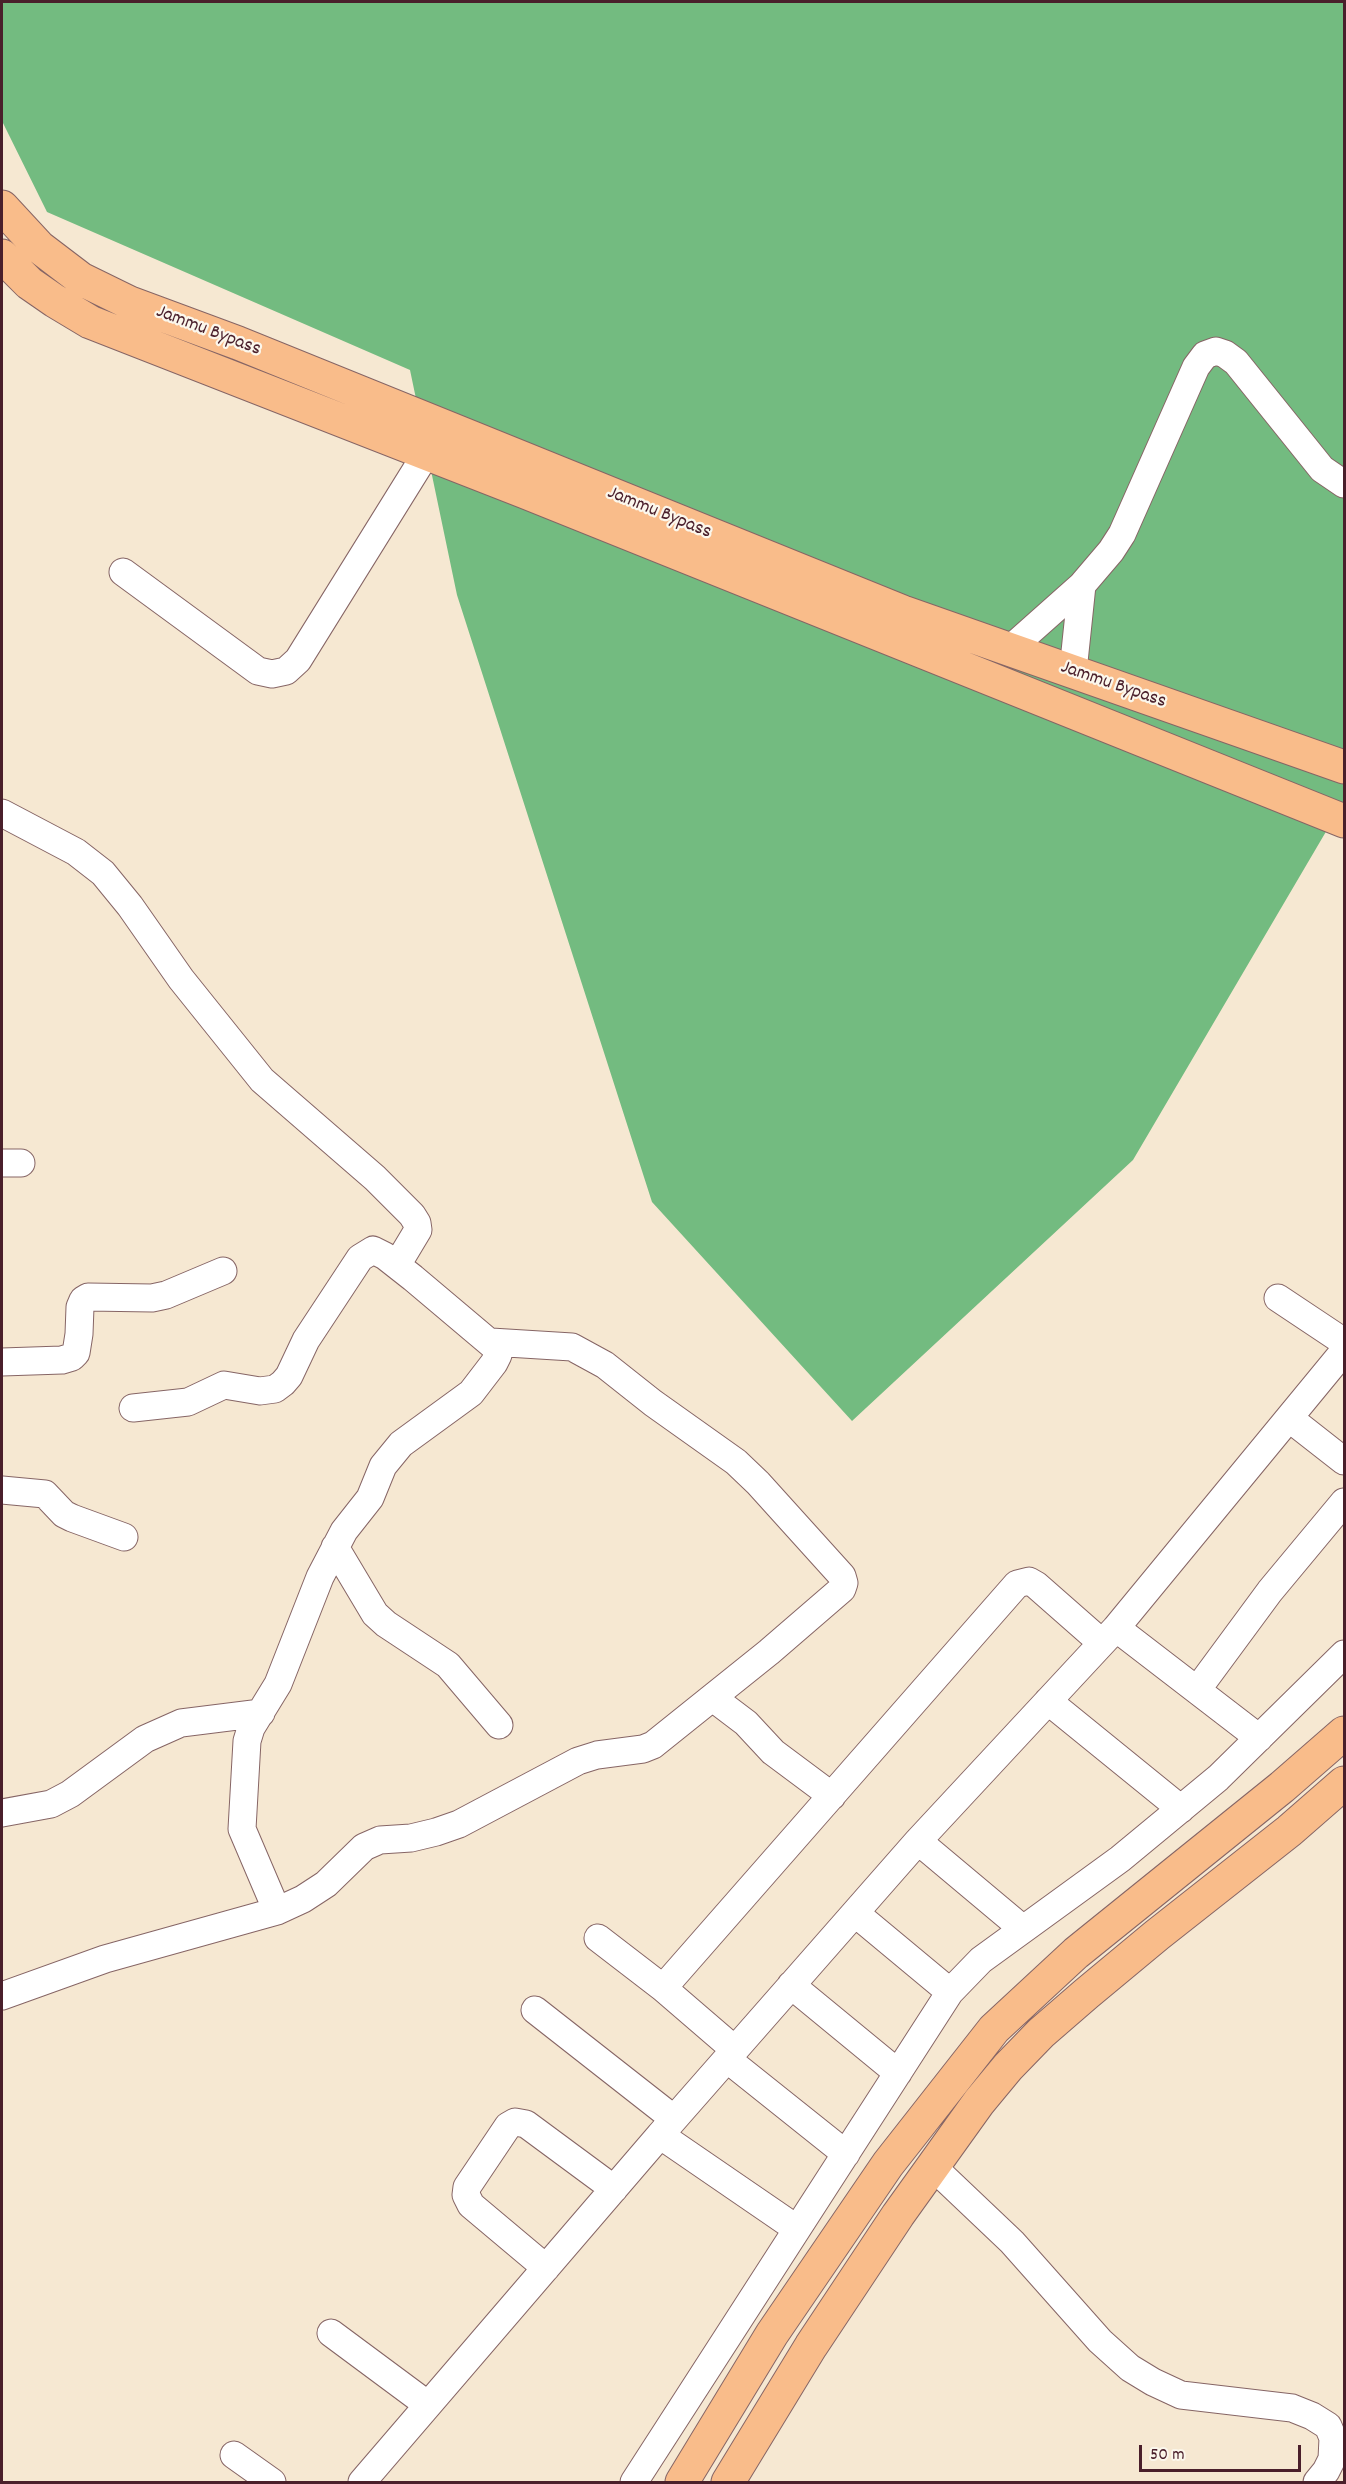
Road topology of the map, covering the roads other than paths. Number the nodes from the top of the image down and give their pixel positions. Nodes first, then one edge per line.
1 (2, 207) edge
2 (2, 255) edge
3 (426, 454) junction
4 (1344, 484) edge
5 (123, 572) dead end
6 (1082, 585) junction
7 (1010, 649) junction
8 (1073, 671) junction
9 (1344, 767) edge
10 (2, 813) edge
11 (1344, 821) edge
12 (398, 1265) junction
13 (223, 1271) dead end
14 (1278, 1298) dead end
15 (491, 1342) junction
16 (1344, 1342) edge
17 (1344, 1351) edge
18 (2, 1362) edge
19 (133, 1408) dead end
20 (1289, 1418) junction
21 (1344, 1461) edge
22 (2, 1490) edge
23 (1344, 1502) edge
24 (124, 1537) dead end
25 (335, 1547) junction
26 (1109, 1635) junction
27 (1344, 1654) edge
28 (1197, 1690) junction
29 (718, 1701) junction
30 (1048, 1701) junction
31 (261, 1713) junction
32 (499, 1725) dead end
33 (1344, 1733) edge
34 (1259, 1738) junction
35 (1344, 1783) edge
36 (832, 1796) junction
37 (1181, 1809) junction
38 (2, 1812) edge
39 (918, 1841) junction
40 (277, 1911) junction
41 (855, 1913) junction
42 (1023, 1929) junction
43 (598, 1938) dead end
44 (791, 1985) junction
45 (663, 1988) junction
46 (950, 1992) junction
47 (2, 1996) edge
48 (536, 2010) dead end
49 (731, 2054) junction
50 (898, 2073) junction
51 (667, 2127) junction
52 (846, 2154) junction
53 (933, 2167) junction
54 (614, 2189) junction
55 (797, 2229) junction
56 (546, 2268) junction
57 (331, 2333) dead end
58 (428, 2405) junction
59 (234, 2455) dead end
60 (1329, 2478) edge
61 (272, 2482) edge
62 (362, 2482) edge
63 (634, 2482) edge
64 (682, 2482) edge
65 (728, 2482) edge

1 - 7 main road, Jammu Bypass
2 - 3 main road, Jammu Bypass
3 - 5 street
3 - 11 main road, Jammu Bypass
4 - 6 street
6 - 7 street
6 - 8 street
7 - 8 main road, Jammu Bypass
8 - 9 main road, Jammu Bypass
10 - 12 street
12 - 15 street
12 - 19 street
13 - 18 street
14 - 16 street
15 - 25 street
15 - 29 street
17 - 20 street
20 - 21 street
20 - 26 street
22 - 24 street
23 - 28 street
25 - 31 street
25 - 32 street
26 - 28 street
26 - 30 street
26 - 36 street
27 - 34 street
28 - 34 street
29 - 36 street
29 - 40 street
30 - 37 street
30 - 39 street
31 - 38 street
31 - 40 street
33 - 64 main road
34 - 37 street
35 - 53 main road
36 - 45 street
37 - 42 street
39 - 41 street
39 - 42 street
40 - 47 street
41 - 44 street
41 - 46 street
42 - 46 street
43 - 45 street
44 - 49 street
44 - 50 street
45 - 49 street
46 - 50 street
48 - 51 street
49 - 51 street
49 - 52 street
50 - 52 street
51 - 54 street
51 - 55 street
52 - 55 street
53 - 60 street
53 - 65 main road
54 - 56 street
54 - 56 street
55 - 63 street
56 - 58 street
57 - 58 street
58 - 62 street
59 - 61 street

